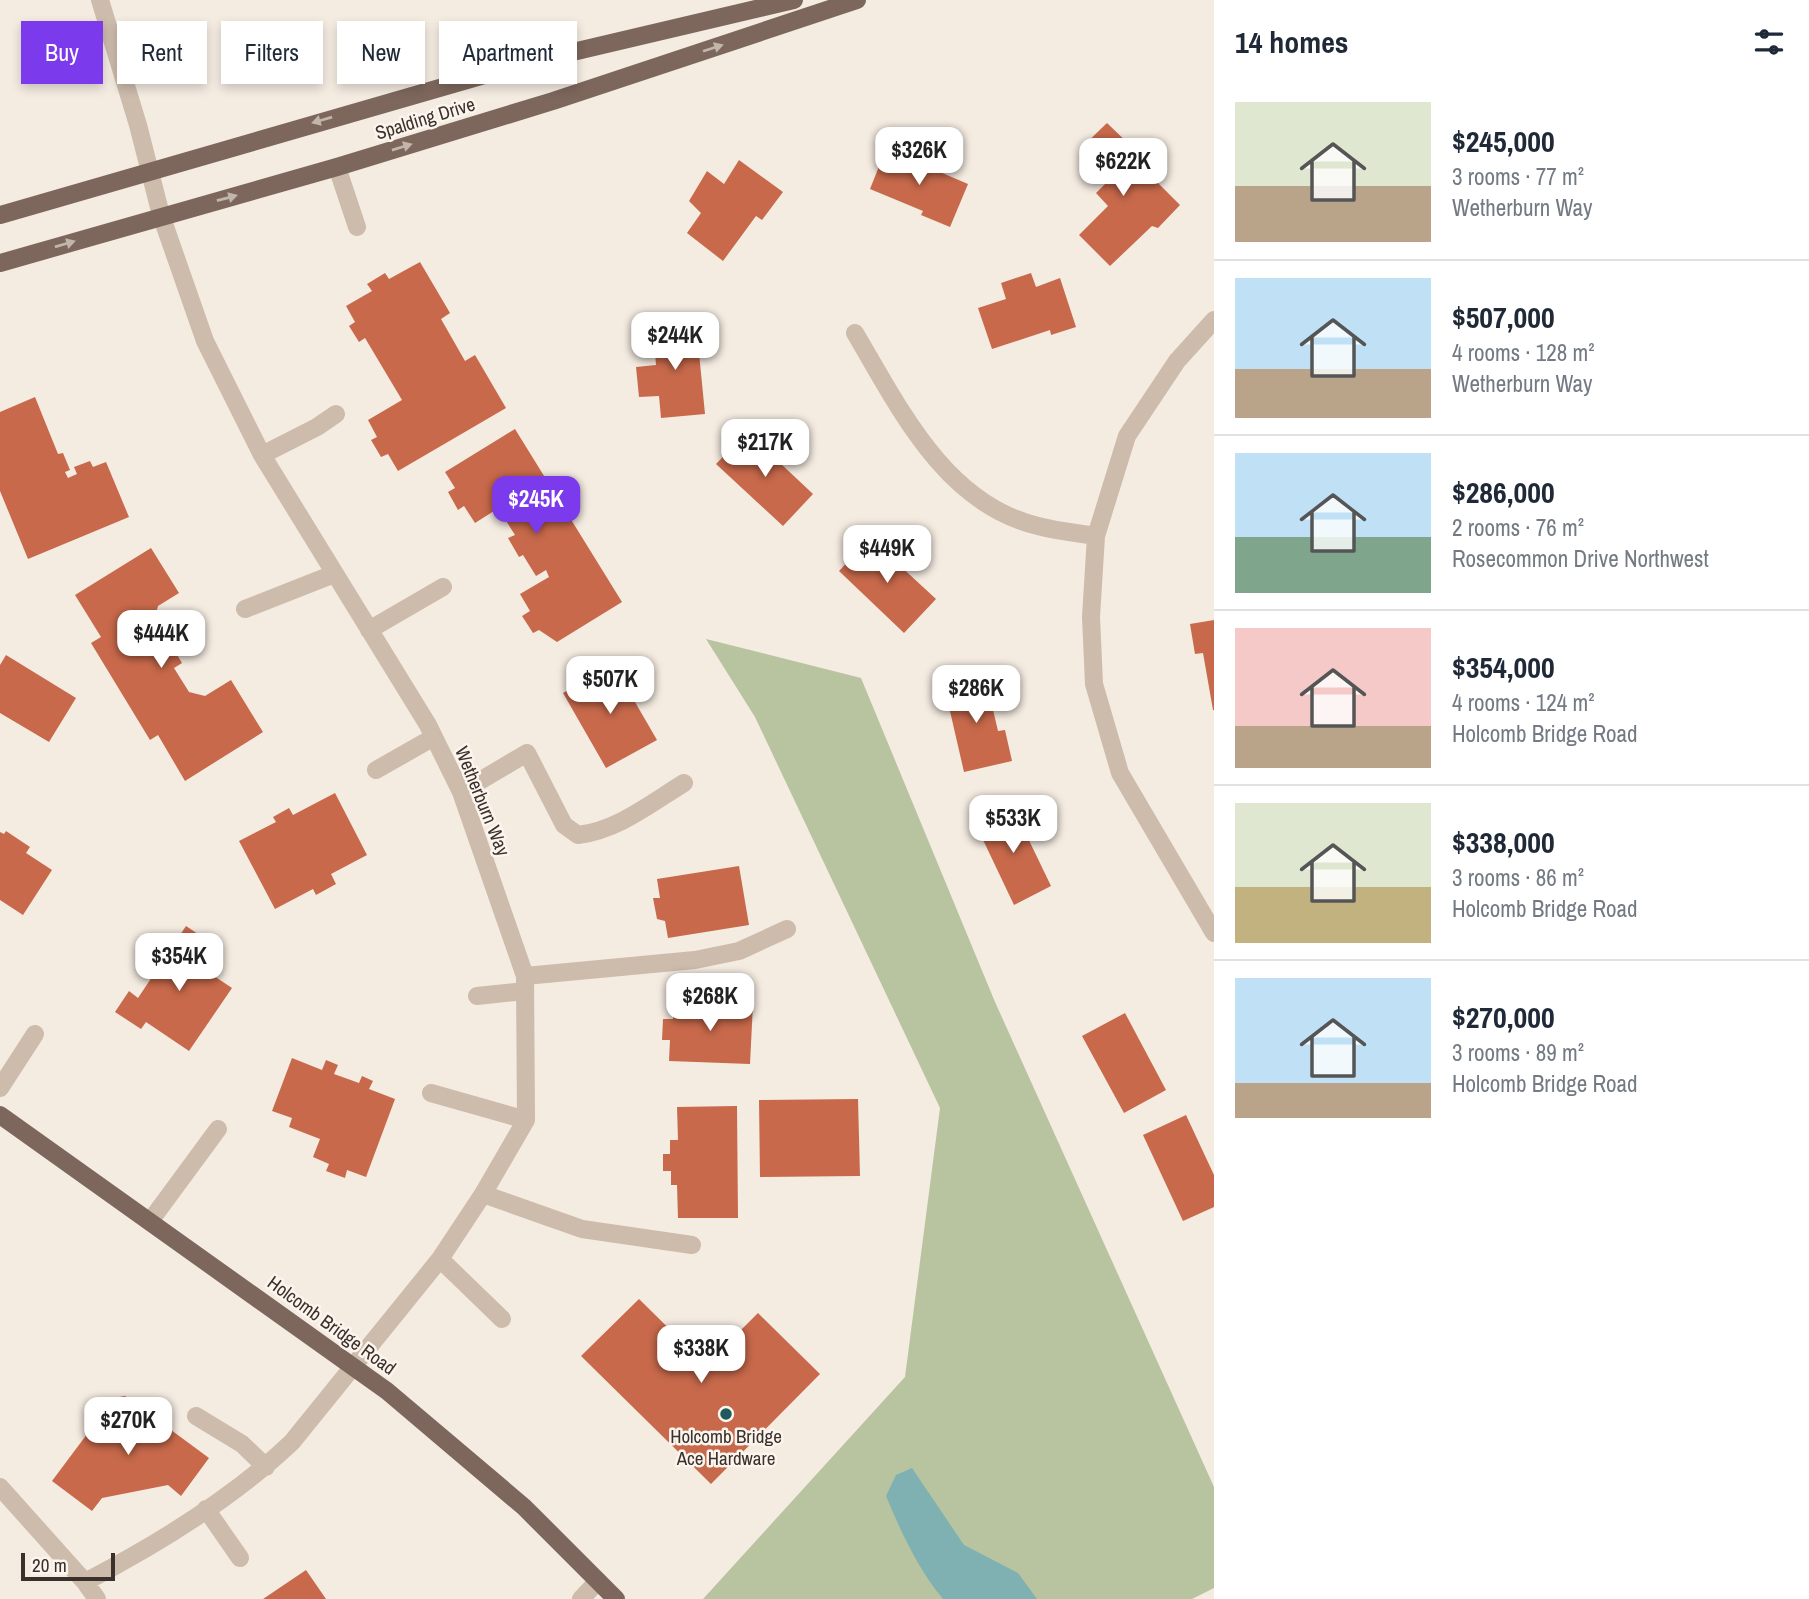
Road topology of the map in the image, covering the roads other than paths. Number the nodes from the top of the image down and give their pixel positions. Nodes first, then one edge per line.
1 (100, 0) edge
2 (794, 0) edge
3 (858, 0) edge
4 (337, 167) junction
5 (149, 170) junction
6 (0, 215) edge
7 (161, 215) junction
8 (357, 227) dead end
9 (0, 263) edge
10 (1214, 320) edge
11 (855, 333) dead end
12 (336, 414) dead end
13 (262, 455) junction
14 (1097, 536) junction
15 (334, 574) junction
16 (443, 587) dead end
17 (245, 609) dead end
18 (369, 630) junction
19 (434, 737) junction
20 (376, 769) dead end
21 (684, 783) dead end
22 (461, 792) junction
23 (787, 929) dead end
24 (1214, 933) edge
25 (525, 984) junction
26 (477, 996) dead end
27 (35, 1034) dead end
28 (0, 1088) edge
29 (431, 1093) dead end
30 (0, 1115) edge
31 (526, 1120) junction
32 (218, 1129) dead end
33 (483, 1194) junction
34 (151, 1220) junction
35 (692, 1245) dead end
36 (440, 1259) junction
37 (502, 1319) dead end
38 (352, 1364) junction
39 (196, 1416) dead end
40 (266, 1467) junction
41 (0, 1487) edge
42 (206, 1508) junction
43 (240, 1558) dead end
44 (598, 1581) junction
45 (85, 1582) junction
46 (97, 1599) edge
47 (581, 1599) edge
48 (616, 1599) edge

1 - 5 street, Wetherburn Way
2 -> 5 main road, Spalding Drive
4 -> 3 main road, Spalding Drive
7 -> 4 main road, Spalding Drive
4 - 8 street
5 - 6 main road, Spalding Drive
5 - 7 street, Wetherburn Way
9 -> 7 main road, Spalding Drive
7 - 13 street, Wetherburn Way
10 - 14 street
11 - 14 street
12 - 13 street
13 - 15 street, Wetherburn Way
14 - 24 street
15 - 17 street
15 - 18 street, Wetherburn Way
16 - 18 street
18 - 19 street, Wetherburn Way
19 - 20 street
19 - 22 street, Wetherburn Way
21 - 22 street
22 - 25 street, Wetherburn Way
23 - 25 street
25 - 26 street
25 - 31 street, Wetherburn Way
27 - 28 street
29 - 31 street
30 - 34 main road, Holcomb Bridge Road
31 - 33 street
32 - 34 street
33 - 35 street
33 - 36 street
34 - 38 main road, Holcomb Bridge Road
36 - 37 street
36 - 38 street
38 - 40 street
38 - 44 main road, Holcomb Bridge Road
39 - 40 street
40 - 42 street
41 - 45 street
42 - 43 street
42 - 45 street
44 - 47 street
44 - 48 main road, Holcomb Bridge Road
45 - 46 street

